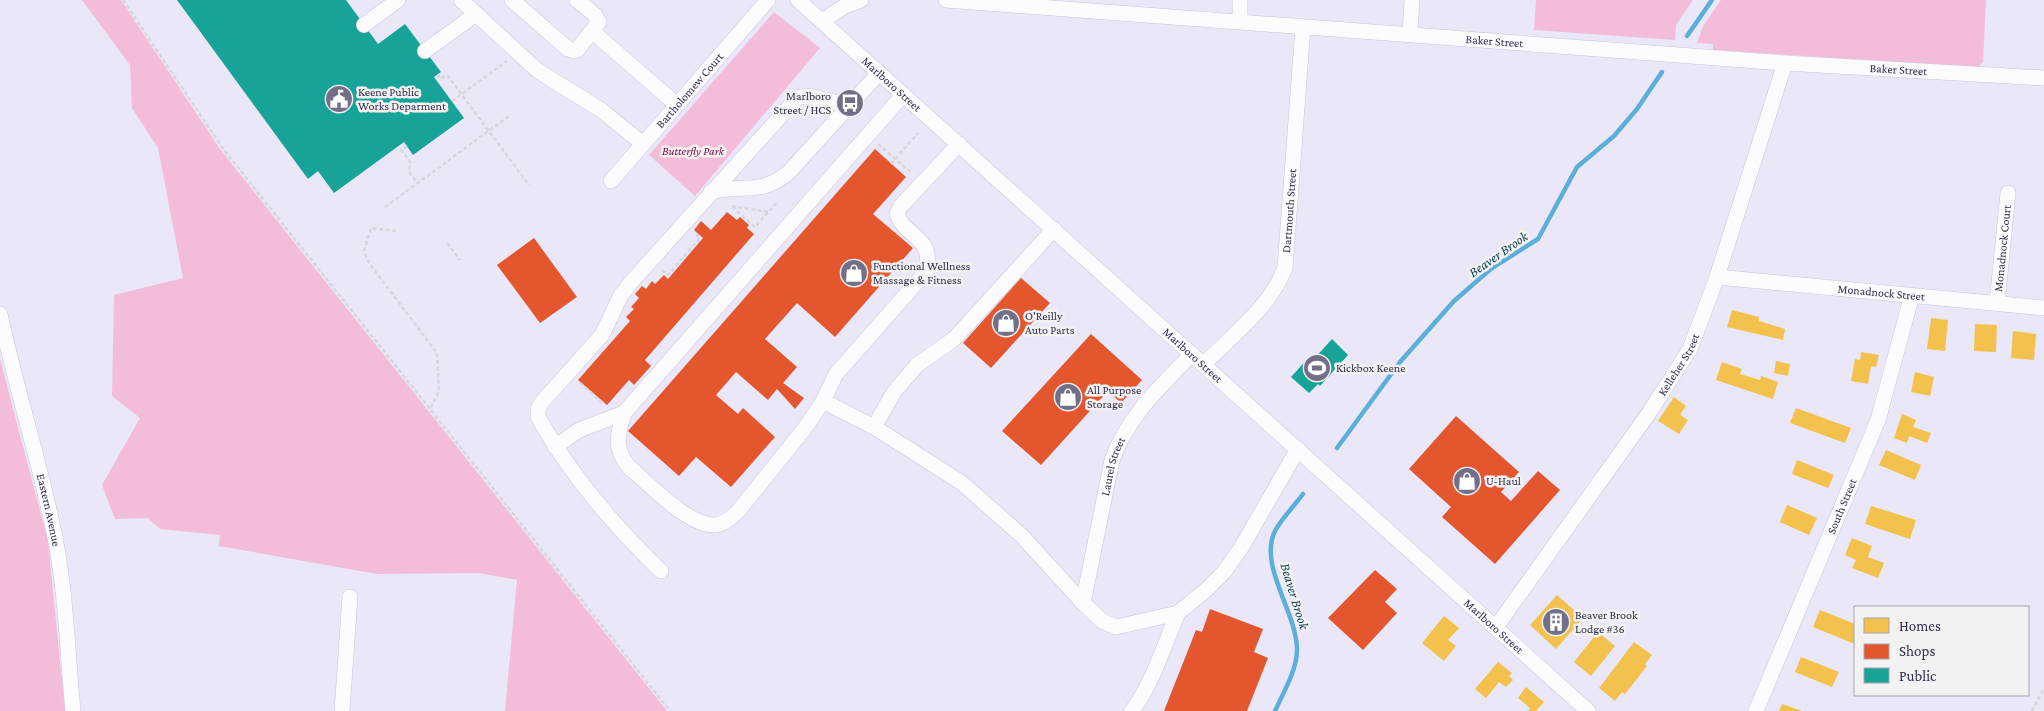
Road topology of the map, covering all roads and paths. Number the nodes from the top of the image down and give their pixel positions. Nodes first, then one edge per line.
1 (123, 0) edge
2 (398, 0) edge
3 (461, 0) edge
4 (512, 0) edge
5 (768, 0) edge
6 (798, 0) edge
7 (861, 0) edge
8 (946, 0) edge
9 (1240, 0) edge
10 (1412, 0) edge
11 (581, 1) edge
12 (1045, 3) edge
13 (476, 14) junction
14 (822, 21) junction
15 (1240, 21) junction
16 (364, 25) dead end
17 (1303, 27) junction
18 (593, 32) junction
19 (1410, 34) junction
20 (425, 51) dead end
21 (518, 53) junction
22 (1785, 63) junction
23 (879, 73) junction
24 (437, 75) dead end
25 (2044, 78) edge
26 (903, 94) junction
27 (461, 95) junction
28 (452, 101) dead end
29 (850, 103) junction
30 (677, 105) junction
31 (510, 116) dead end
32 (488, 132) junction
33 (918, 133) dead end
34 (868, 135) junction
35 (643, 144) junction
36 (958, 144) junction
37 (407, 146) dead end
38 (895, 159) junction
39 (891, 164) dead end
40 (611, 181) dead end
41 (923, 182) junction
42 (418, 183) junction
43 (528, 185) dead end
44 (762, 187) junction
45 (711, 192) junction
46 (2008, 194) dead end
47 (778, 201) junction
48 (782, 205) dead end
49 (385, 207) dead end
50 (768, 212) junction
51 (1054, 230) junction
52 (396, 232) dead end
53 (447, 244) dead end
54 (460, 260) dead end
55 (1717, 277) junction
56 (1912, 295) junction
57 (1997, 303) junction
58 (2044, 308) edge
59 (0, 314) edge
60 (1198, 359) junction
61 (568, 373) junction
62 (823, 401) junction
63 (430, 409) junction
64 (609, 409) dead end
65 (624, 413) junction
66 (874, 427) junction
67 (555, 446) junction
68 (1298, 449) junction
69 (661, 571) dead end
70 (350, 597) dead end
71 (1083, 603) junction
72 (1178, 613) junction
73 (1496, 627) junction
74 (2044, 688) edge
75 (73, 711) edge
76 (342, 711) edge
77 (670, 711) edge
78 (1132, 711) edge
79 (1588, 711) edge
80 (1756, 711) edge
81 (2032, 711) edge

1 - 63 path
2 - 16 street
3 - 13 street
4 - 18 street
5 - 30 street, Bartholomew Court
6 - 14 street, Marlboro Street
7 - 14 street
8 - 12 street, Baker Street
9 - 15 street
10 - 19 street
11 - 18 street
12 - 15 street, Baker Street
13 - 20 street
13 - 21 street
14 - 23 street, Marlboro Street
15 - 17 street, Baker Street
17 - 19 street, Baker Street
17 - 60 street, Dartmouth Street
18 - 30 street
19 - 22 street, Baker Street
21 - 27 path
21 - 35 street
22 - 25 street, Baker Street
22 - 55 street, Kelleher Street
23 - 26 street, Marlboro Street
23 - 29 street
24 - 27 path
26 - 34 street
26 - 36 street, Marlboro Street
27 - 28 path
27 - 32 path
29 - 44 street
29 - 45 street
30 - 35 street, Bartholomew Court
31 - 32 path
32 - 42 path
32 - 43 path
33 - 38 path
34 - 38 path
34 - 65 street
35 - 40 street, Bartholomew Court
36 - 41 street
36 - 51 street, Marlboro Street
37 - 42 path
38 - 39 path
38 - 41 path
41 - 62 street
42 - 49 path
44 - 45 street
44 - 47 path
45 - 61 street
46 - 57 street, Monadnock Court
47 - 48 path
47 - 50 path
50 - 50 path
51 - 60 street, Marlboro Street
51 - 66 street
52 - 63 path
53 - 54 path
55 - 56 street, Monadnock Street
55 - 73 street, Kelleher Street
56 - 57 street, Monadnock Street
56 - 80 street, South Street
57 - 58 street, Monadnock Street
59 - 75 street, Eastern Avenue
60 - 68 street, Marlboro Street
60 - 71 street, Laurel Street
61 - 64 path
61 - 67 street
62 - 65 street
62 - 66 street
63 - 77 path
65 - 67 street
66 - 71 street
67 - 69 street
68 - 72 street
68 - 73 street, Marlboro Street
70 - 76 street
71 - 72 street
72 - 78 street
73 - 79 street, Marlboro Street
74 - 81 path

